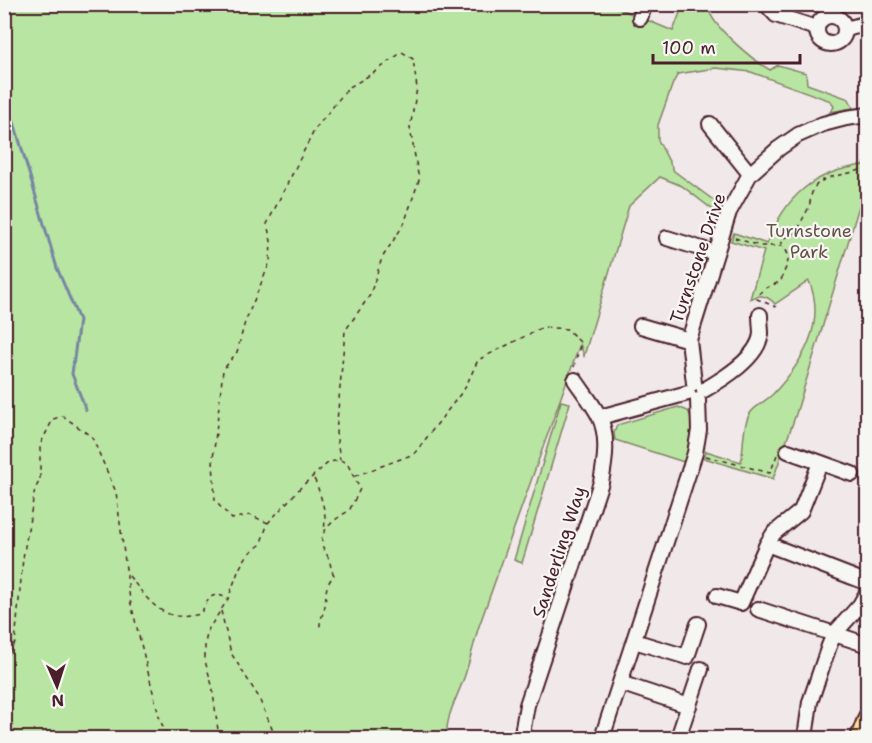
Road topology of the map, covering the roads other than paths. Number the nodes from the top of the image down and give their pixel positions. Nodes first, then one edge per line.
1 (766, 4) edge
2 (867, 23) edge
3 (816, 28) junction
4 (846, 29) junction
5 (867, 115) edge
6 (710, 124) dead end
7 (750, 174) junction
8 (667, 238) dead end
9 (715, 253) junction
10 (760, 315) dead end
11 (641, 326) dead end
12 (689, 340) junction
13 (574, 377) road end
14 (696, 391) junction
15 (600, 417) junction
16 (782, 453) road end
17 (820, 463) junction
18 (852, 474) dead end
19 (767, 544) junction
20 (867, 583) edge
21 (867, 591) edge
22 (717, 596) dead end
23 (758, 609) dead end
24 (698, 624) dead end
25 (834, 634) junction
26 (634, 641) junction
27 (867, 645) edge
28 (701, 669) dead end
29 (620, 683) junction
30 (689, 706) junction
31 (867, 717) edge
32 (524, 738) edge
33 (602, 738) edge
34 (678, 738) edge
35 (805, 738) edge
36 (860, 738) edge

1 - 3 street
2 - 4 street
3 - 4 street
3 - 4 street
5 - 7 street, Turnstone Drive
6 - 7 street
7 - 9 street, Turnstone Drive
8 - 9 street
9 - 12 street, Turnstone Drive
10 - 14 street
11 - 12 street
12 - 14 street, Turnstone Drive
13 - 15 street, Sanderling Way
14 - 15 street
14 - 26 street, Turnstone Drive
15 - 32 street, Sanderling Way
16 - 17 street
17 - 18 street
17 - 19 street
19 - 20 street
19 - 22 street
21 - 25 street
23 - 25 street
24 - 26 street
25 - 27 street
25 - 35 street
26 - 29 street, Turnstone Drive
28 - 30 street
29 - 30 street
29 - 33 street, Turnstone Drive
30 - 34 street
31 - 36 main road

